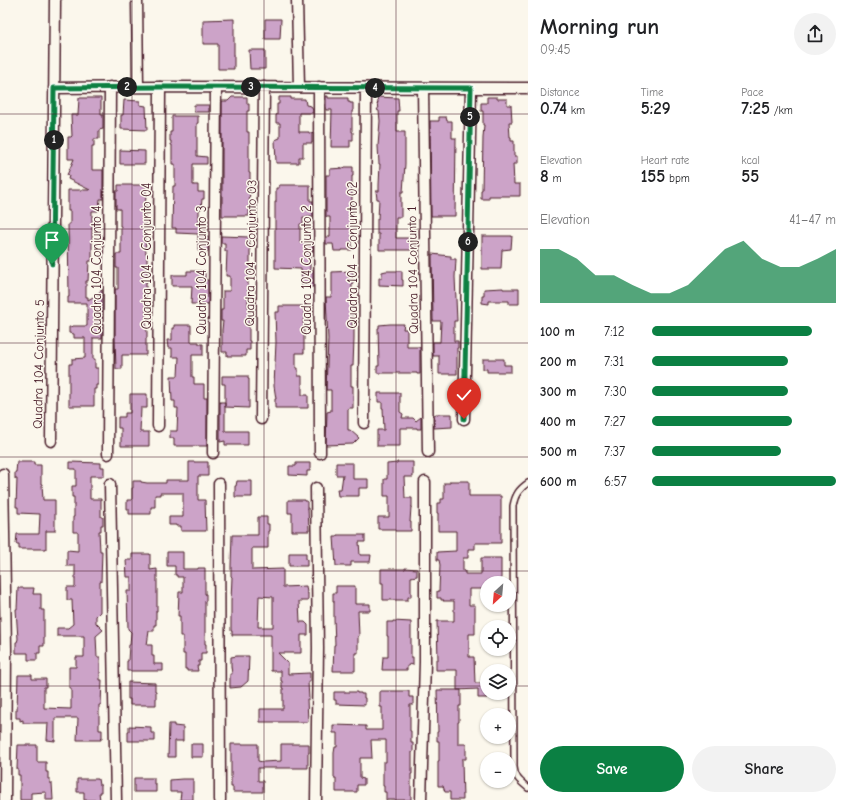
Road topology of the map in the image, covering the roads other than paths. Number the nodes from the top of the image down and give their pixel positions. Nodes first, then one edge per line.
1 (55, 0) edge
2 (137, 0) edge
3 (297, 0) edge
4 (110, 87) junction
5 (138, 87) junction
6 (160, 87) junction
7 (216, 87) junction
8 (264, 87) junction
9 (299, 87) junction
10 (319, 87) junction
11 (54, 88) junction
12 (366, 88) junction
13 (423, 88) junction
14 (471, 88) junction
15 (528, 88) edge
16 (261, 419) dead end
17 (464, 419) dead end
18 (364, 422) dead end
19 (158, 426) dead end
20 (51, 441) dead end
21 (320, 452) dead end
22 (428, 452) dead end
23 (213, 453) dead end
24 (108, 454) dead end
25 (3, 474) dead end
26 (425, 482) dead end
27 (528, 483) edge
28 (110, 484) dead end
29 (219, 484) dead end
30 (316, 488) dead end
31 (528, 788) edge
32 (5, 800) edge
33 (116, 800) edge
34 (220, 800) edge
35 (316, 800) edge
36 (421, 800) edge

1 - 11 street, Quadra 104 Conjunto 5
2 - 5 street
3 - 9 street
4 - 5 street
4 - 11 street
4 - 24 street, Quadra 104 Conjunto 4
5 - 6 street
6 - 7 street
6 - 19 street, Quadra 104 - Conjunto 04
7 - 8 street
7 - 23 street, Quadra 104 Conjunto 3
8 - 9 street
8 - 16 street, Quadra 104 - Conjunto 03
9 - 10 street
10 - 12 street
10 - 21 street, Quadra 104 Conjunto 2
11 - 20 street, Quadra 104 Conjunto 5
12 - 13 street
12 - 18 street, Quadra 104 - Conjunto 02
13 - 14 street
13 - 22 street, Quadra 104 Conjunto 1
14 - 15 street
14 - 17 street
25 - 32 street
26 - 36 street
27 - 31 lane
28 - 33 street
29 - 34 street
30 - 35 street

